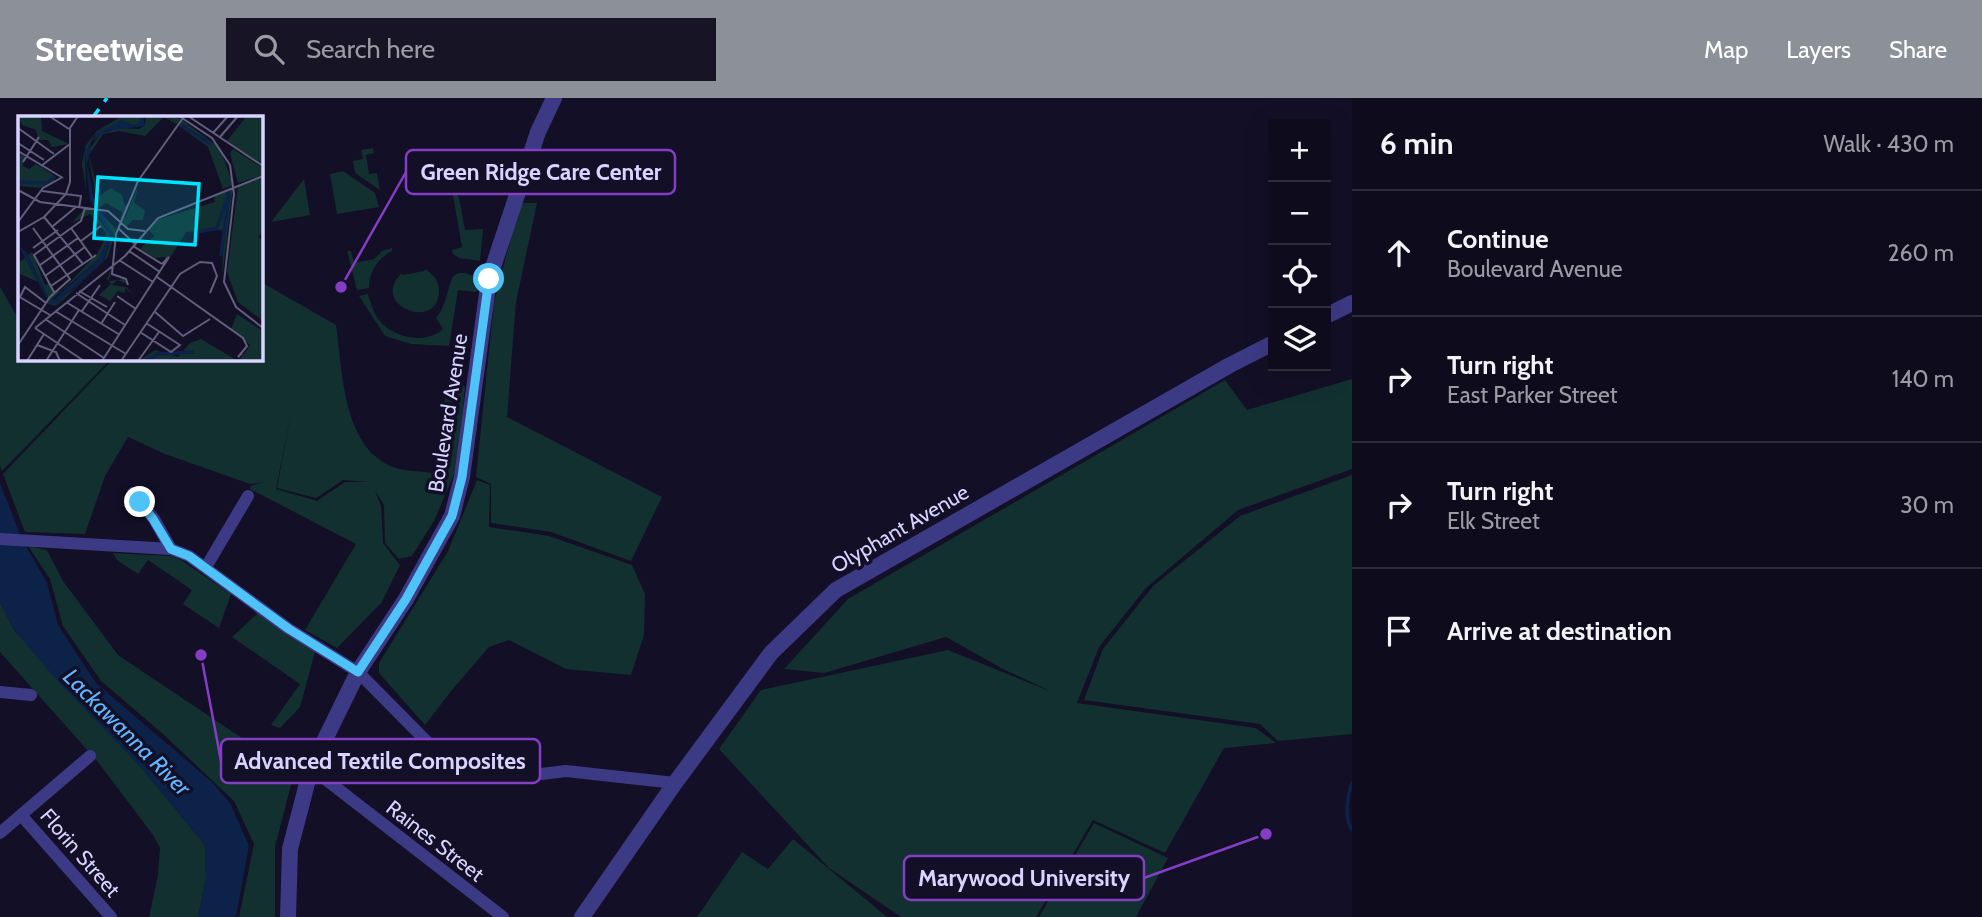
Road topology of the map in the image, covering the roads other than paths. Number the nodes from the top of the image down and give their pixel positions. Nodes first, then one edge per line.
1 (554, 98) edge
2 (1352, 303) edge
3 (1331, 314) edge
4 (1268, 346) edge
5 (133, 493) dead end
6 (248, 496) dead end
7 (0, 538) edge
8 (171, 549) junction
9 (205, 567) junction
10 (358, 672) junction
11 (0, 692) edge
12 (31, 695) dead end
13 (90, 756) dead end
14 (311, 768) junction
15 (675, 783) junction
16 (21, 815) junction
17 (0, 833) edge
18 (111, 917) edge
19 (288, 917) edge
20 (503, 917) edge
21 (582, 917) edge

1 - 10 street, Boulevard Avenue
2 - 3 street
4 - 15 street, Olyphant Avenue
5 - 8 street
6 - 9 street
7 - 8 street
8 - 9 street
9 - 10 street
10 - 14 street, Boulevard Avenue
10 - 15 street
11 - 12 street
13 - 16 street
14 - 19 street, Boulevard Avenue
14 - 20 street, Raines Street
15 - 21 street, Olyphant Avenue
16 - 17 street
16 - 18 street, Florin Street

